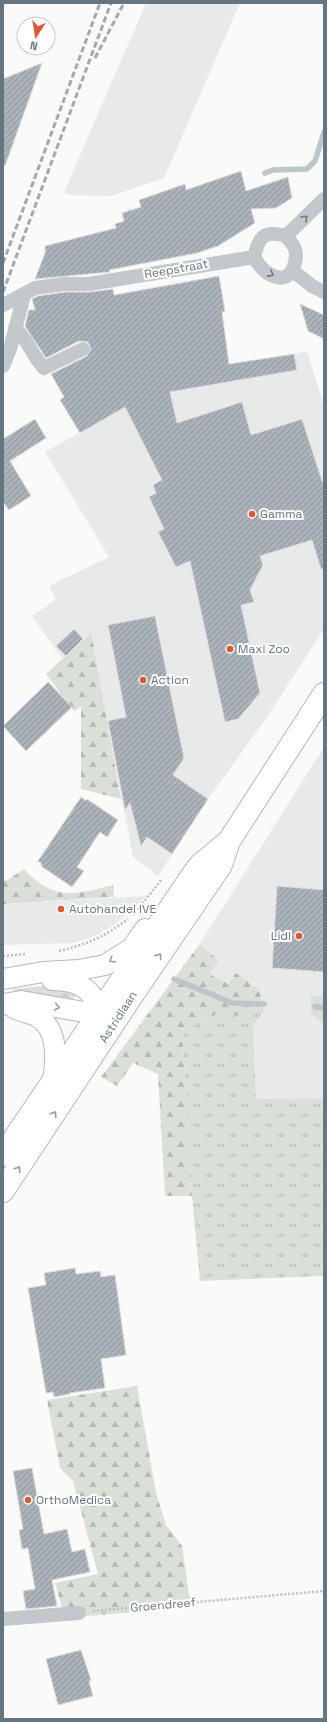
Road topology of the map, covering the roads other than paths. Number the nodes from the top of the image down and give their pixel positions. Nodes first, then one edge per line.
1 (324, 199) edge
2 (286, 236) junction
3 (254, 257) junction
4 (293, 271) junction
5 (324, 292) edge
6 (24, 295) junction
7 (3, 305) edge
8 (15, 328) junction
9 (83, 349) dead end
10 (3, 366) edge
11 (324, 694) edge
12 (229, 841) junction
13 (194, 873) junction
14 (29, 976) junction
15 (3, 979) edge
16 (4, 1004) edge
17 (91, 1012) junction
18 (122, 1012) junction
19 (96, 1052) junction
20 (53, 1081) junction
21 (3, 1156) edge
22 (3, 1191) edge
23 (79, 1613) road end
24 (3, 1619) edge

2 -> 1 street
2 - 3 street
2 - 4 street
3 -> 4 street
3 - 6 street, Reepstraat
4 - 5 street
6 - 7 street, Reepstraat
6 - 8 street
8 - 9 street
8 - 10 street
11 - 12 main road, Astridlaan
12 - 13 main road, Astridlaan
18 -> 12 main road, Astridlaan
13 -> 14 main road
13 - 17 main road, Astridlaan
14 - 15 main road
14 - 17 main road
16 -> 17 main road
16 - 20 main road
17 - 18 main road
17 - 19 main road
17 - 20 main road, Astridlaan
18 - 19 main road, Astridlaan
22 -> 19 main road, Astridlaan
20 - 21 main road, Astridlaan
23 - 24 street

